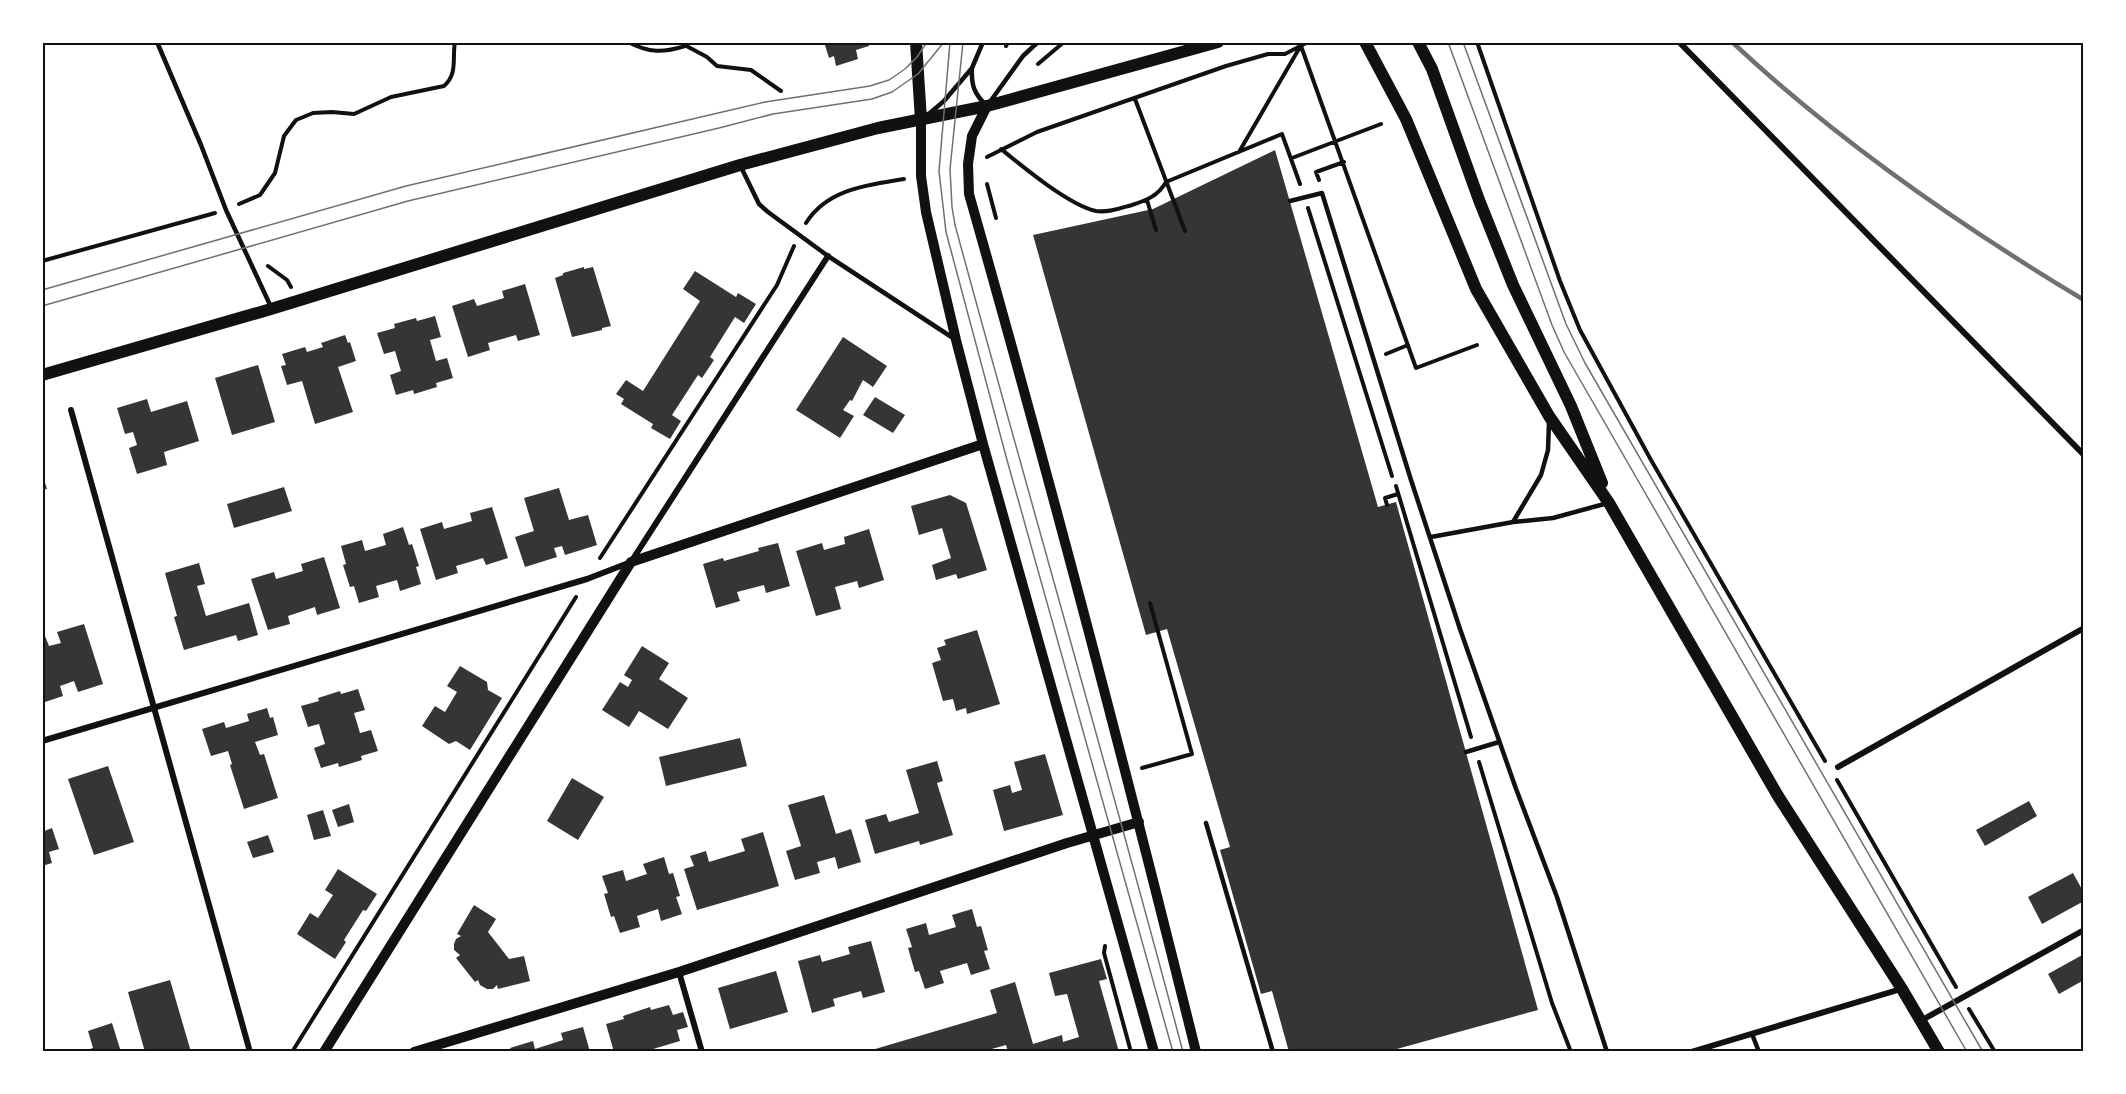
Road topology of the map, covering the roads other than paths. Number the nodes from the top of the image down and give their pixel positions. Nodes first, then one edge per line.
1 (157, 42) edge
2 (916, 42) edge
3 (983, 42) edge
4 (1038, 42) edge
5 (1218, 42) edge
6 (1365, 42) edge
7 (1418, 42) edge
8 (1679, 42) edge
9 (972, 68) junction
10 (987, 106) junction
11 (921, 120) junction
12 (740, 165) junction
13 (1290, 201) dead end
14 (828, 256) junction
15 (271, 309) junction
16 (956, 340) junction
17 (42, 375) edge
18 (71, 410) dead end
19 (1549, 416) junction
20 (983, 444) junction
21 (2084, 455) edge
22 (1609, 503) junction
23 (1513, 522) junction
24 (1431, 537) junction
25 (631, 562) junction
26 (2084, 628) edge
27 (153, 707) junction
28 (42, 741) edge
29 (1499, 742) junction
30 (1466, 752) dead end
31 (1834, 769) road end
32 (1139, 822) junction
33 (1206, 823) dead end
34 (1095, 835) junction
35 (2084, 930) edge
36 (679, 972) junction
37 (1902, 989) junction
38 (1922, 1020) junction
39 (1752, 1034) junction
40 (250, 1052) edge
41 (324, 1052) edge
42 (414, 1052) edge
43 (702, 1052) edge
44 (1154, 1052) edge
45 (1196, 1052) edge
46 (1273, 1052) edge
47 (1607, 1052) edge
48 (1692, 1052) edge
49 (1759, 1052) edge
50 (1940, 1052) edge

1 - 15 lane
2 - 11 main road
3 - 9 lane
4 - 10 lane
5 - 10 main road
6 - 19 main road
7 - 22 main road
8 - 21 street
9 - 10 lane
9 - 11 lane
10 - 11 main road
10 - 32 street
11 - 12 main road
11 - 16 street
12 - 14 lane
12 - 15 main road
13 - 24 lane
14 - 16 lane
14 - 25 street
15 - 17 main road
16 - 20 street
18 - 27 street
19 - 22 main road
19 - 23 lane
20 - 25 street
20 - 34 street
22 - 23 lane
22 - 37 main road
23 - 24 lane
24 - 29 lane
25 - 27 street
25 - 41 street
26 - 31 street
27 - 28 street
27 - 40 street
29 - 30 lane
29 - 47 lane
32 - 34 street
32 - 45 street
33 - 46 lane
34 - 36 street
34 - 44 street
35 - 38 street
36 - 42 street
36 - 43 street
37 - 38 main road
37 - 39 street
38 - 50 main road
39 - 48 street
39 - 49 lane

